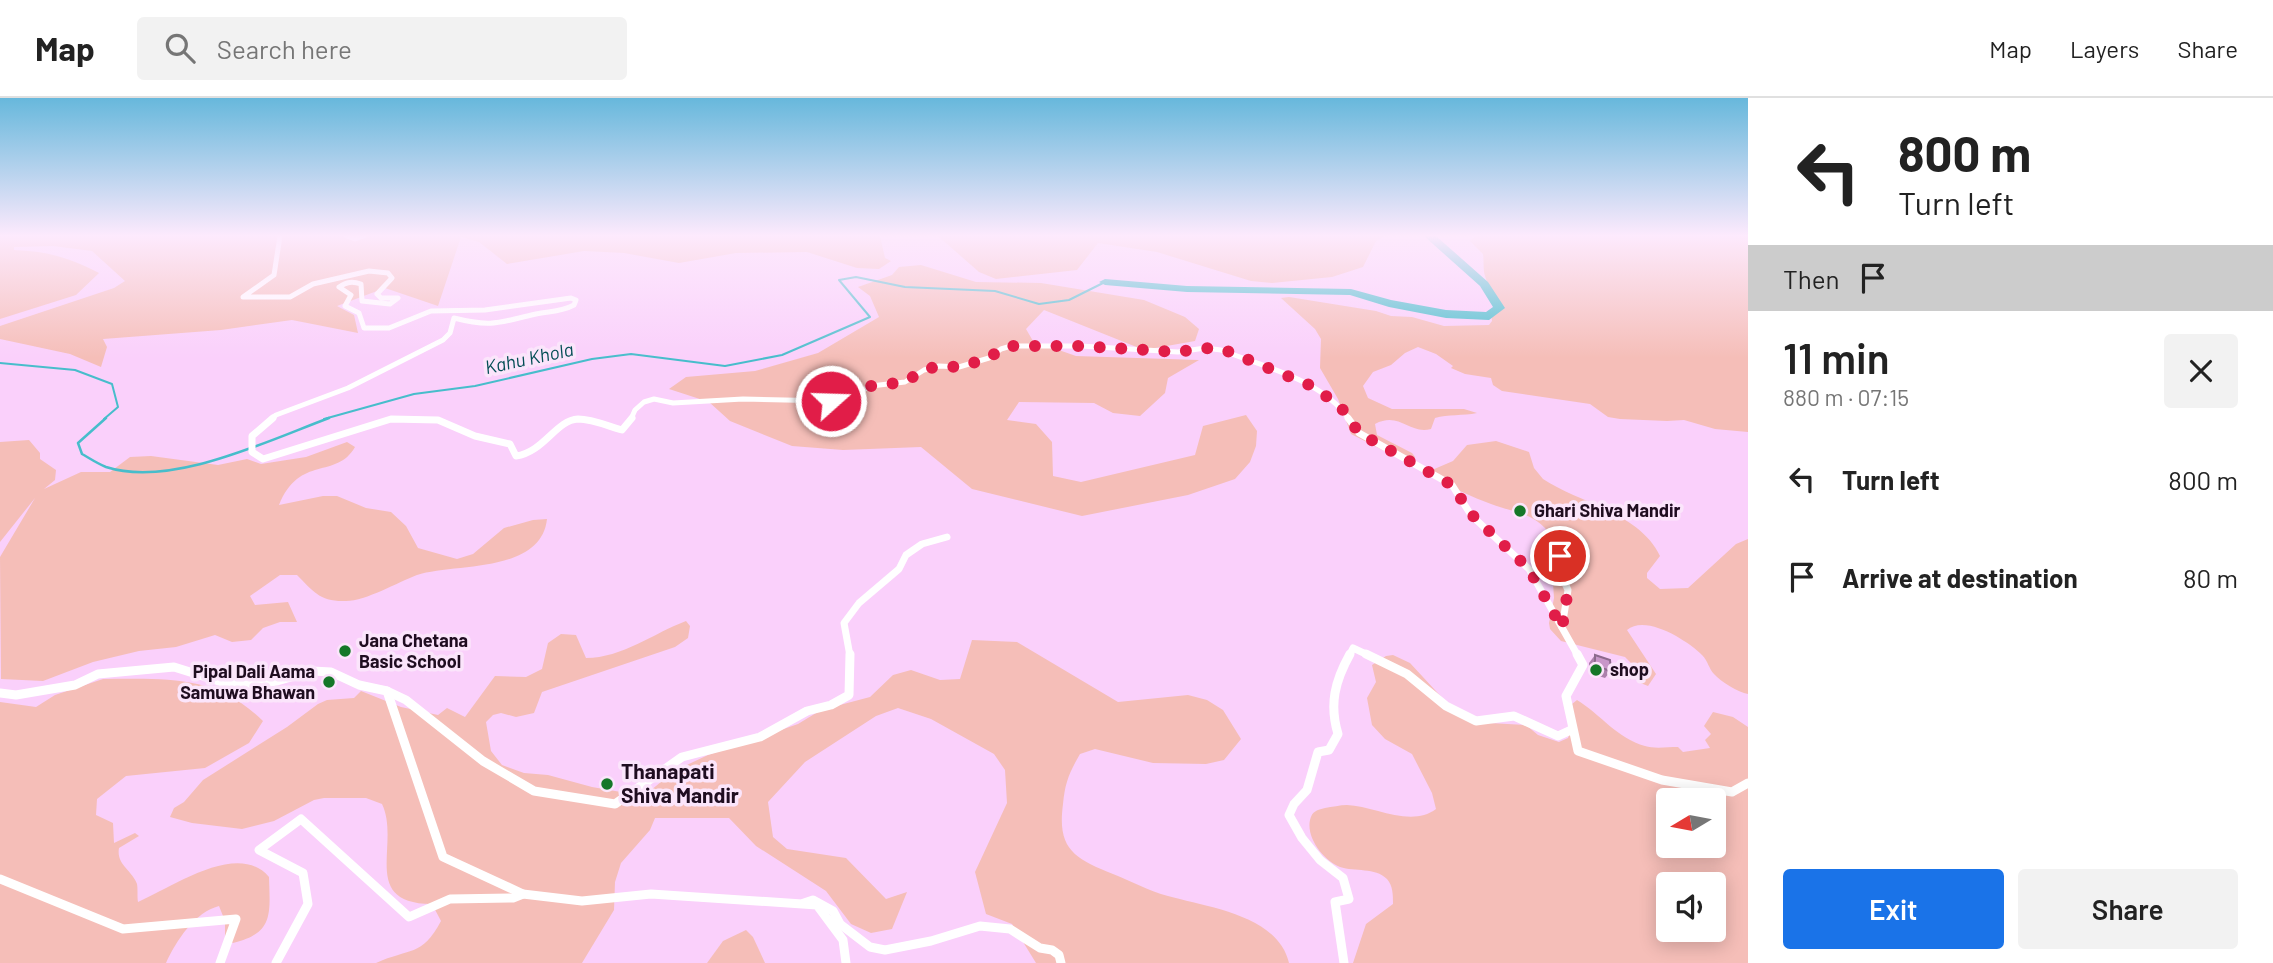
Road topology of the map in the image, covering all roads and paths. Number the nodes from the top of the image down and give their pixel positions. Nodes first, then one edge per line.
1 (272, 276) edge
2 (346, 276) edge
3 (391, 276) edge
4 (947, 537) dead end
5 (1571, 550) dead end
6 (1562, 628) junction
7 (387, 691) junction
8 (0, 693) edge
9 (1571, 730) junction
10 (1748, 783) edge
11 (0, 879) edge
12 (523, 894) junction
13 (802, 904) junction
14 (220, 963) edge
15 (276, 963) edge
16 (846, 963) edge
17 (1061, 963) edge
18 (1344, 963) edge

1 - 2 street
3 - 6 street
4 - 7 street
5 - 6 street
6 - 9 street
7 - 8 street
7 - 12 street
9 - 10 street
9 - 18 street
11 - 14 street
12 - 13 street
12 - 15 street
13 - 16 street
13 - 17 street

